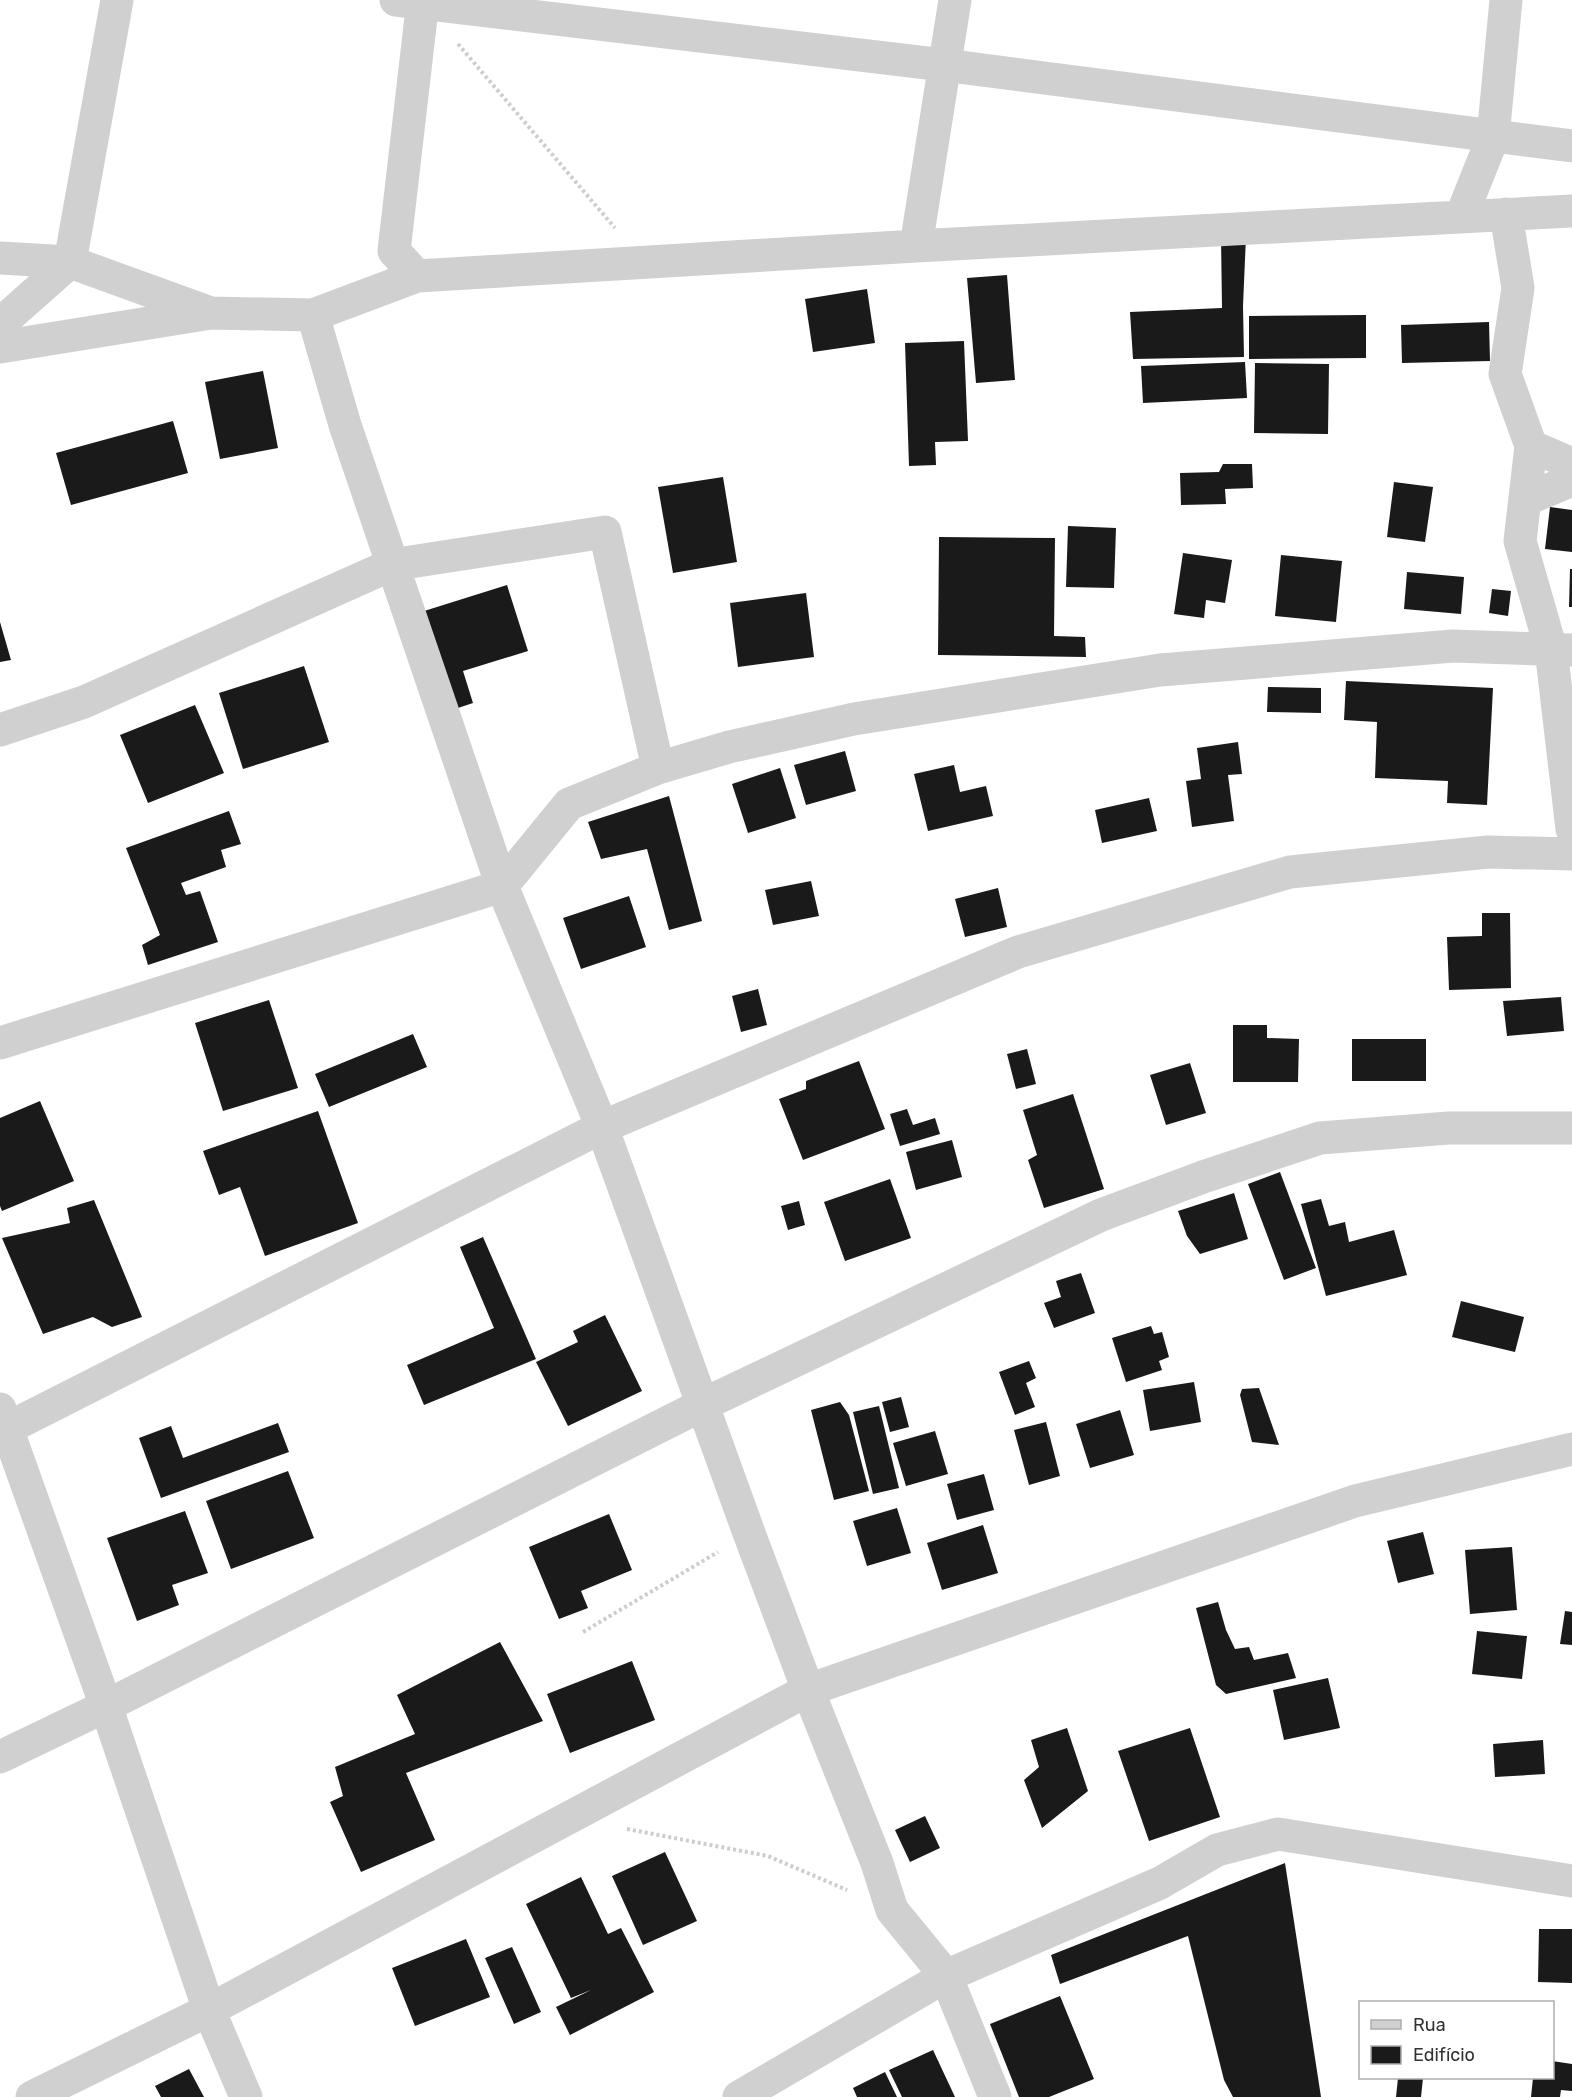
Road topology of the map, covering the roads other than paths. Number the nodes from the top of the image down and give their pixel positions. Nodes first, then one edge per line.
1 (117, 0) edge
2 (955, 0) edge
3 (1506, 0) edge
4 (414, 1) edge
5 (944, 65) junction
6 (1493, 137) junction
7 (1572, 146) edge
8 (1572, 211) edge
9 (1506, 214) junction
10 (1461, 217) junction
11 (916, 246) junction
12 (0, 258) edge
13 (70, 262) junction
14 (417, 276) junction
15 (211, 313) junction
16 (313, 315) junction
17 (0, 324) edge
18 (0, 347) edge
19 (1531, 446) junction
20 (1572, 464) edge
21 (1572, 480) edge
22 (1525, 500) junction
23 (392, 565) junction
24 (1561, 650) edge
25 (0, 730) edge
26 (658, 768) junction
27 (1572, 830) edge
28 (1572, 854) edge
29 (502, 886) junction
30 (0, 1043) edge
31 (602, 1127) junction
32 (1572, 1128) edge
33 (702, 1405) junction
34 (2, 1423) edge
35 (1572, 1449) edge
36 (808, 1690) junction
37 (106, 1706) junction
38 (0, 1757) edge
39 (1572, 1881) edge
40 (946, 1976) junction
41 (209, 2010) junction
42 (32, 2097) edge
43 (246, 2097) edge
44 (739, 2097) edge
45 (995, 2097) edge

1 - 13 street
2 - 5 street
3 - 6 street
4 - 5 street
4 - 14 street
5 - 6 street
5 - 11 street
6 - 7 street
6 - 10 street
8 - 9 street
9 - 10 street
9 - 19 street
10 - 11 street
11 - 14 street
12 - 13 street
13 - 15 street
13 - 17 street
14 - 16 street
15 - 16 street
15 - 18 street
16 - 23 street
19 - 20 street
19 - 22 street
21 - 22 street
22 - 24 street
23 - 25 street
23 - 26 street
23 - 29 street
24 - 26 street
24 - 27 street
26 - 29 street
28 - 31 street
29 - 30 street
29 - 31 street
31 - 33 street
31 - 34 street
32 - 33 street
33 - 36 street
33 - 37 street
34 - 37 street
35 - 36 street
36 - 40 street
36 - 41 street
37 - 38 street
37 - 41 street
39 - 40 street
40 - 44 street
40 - 45 street
41 - 42 street
41 - 43 street

